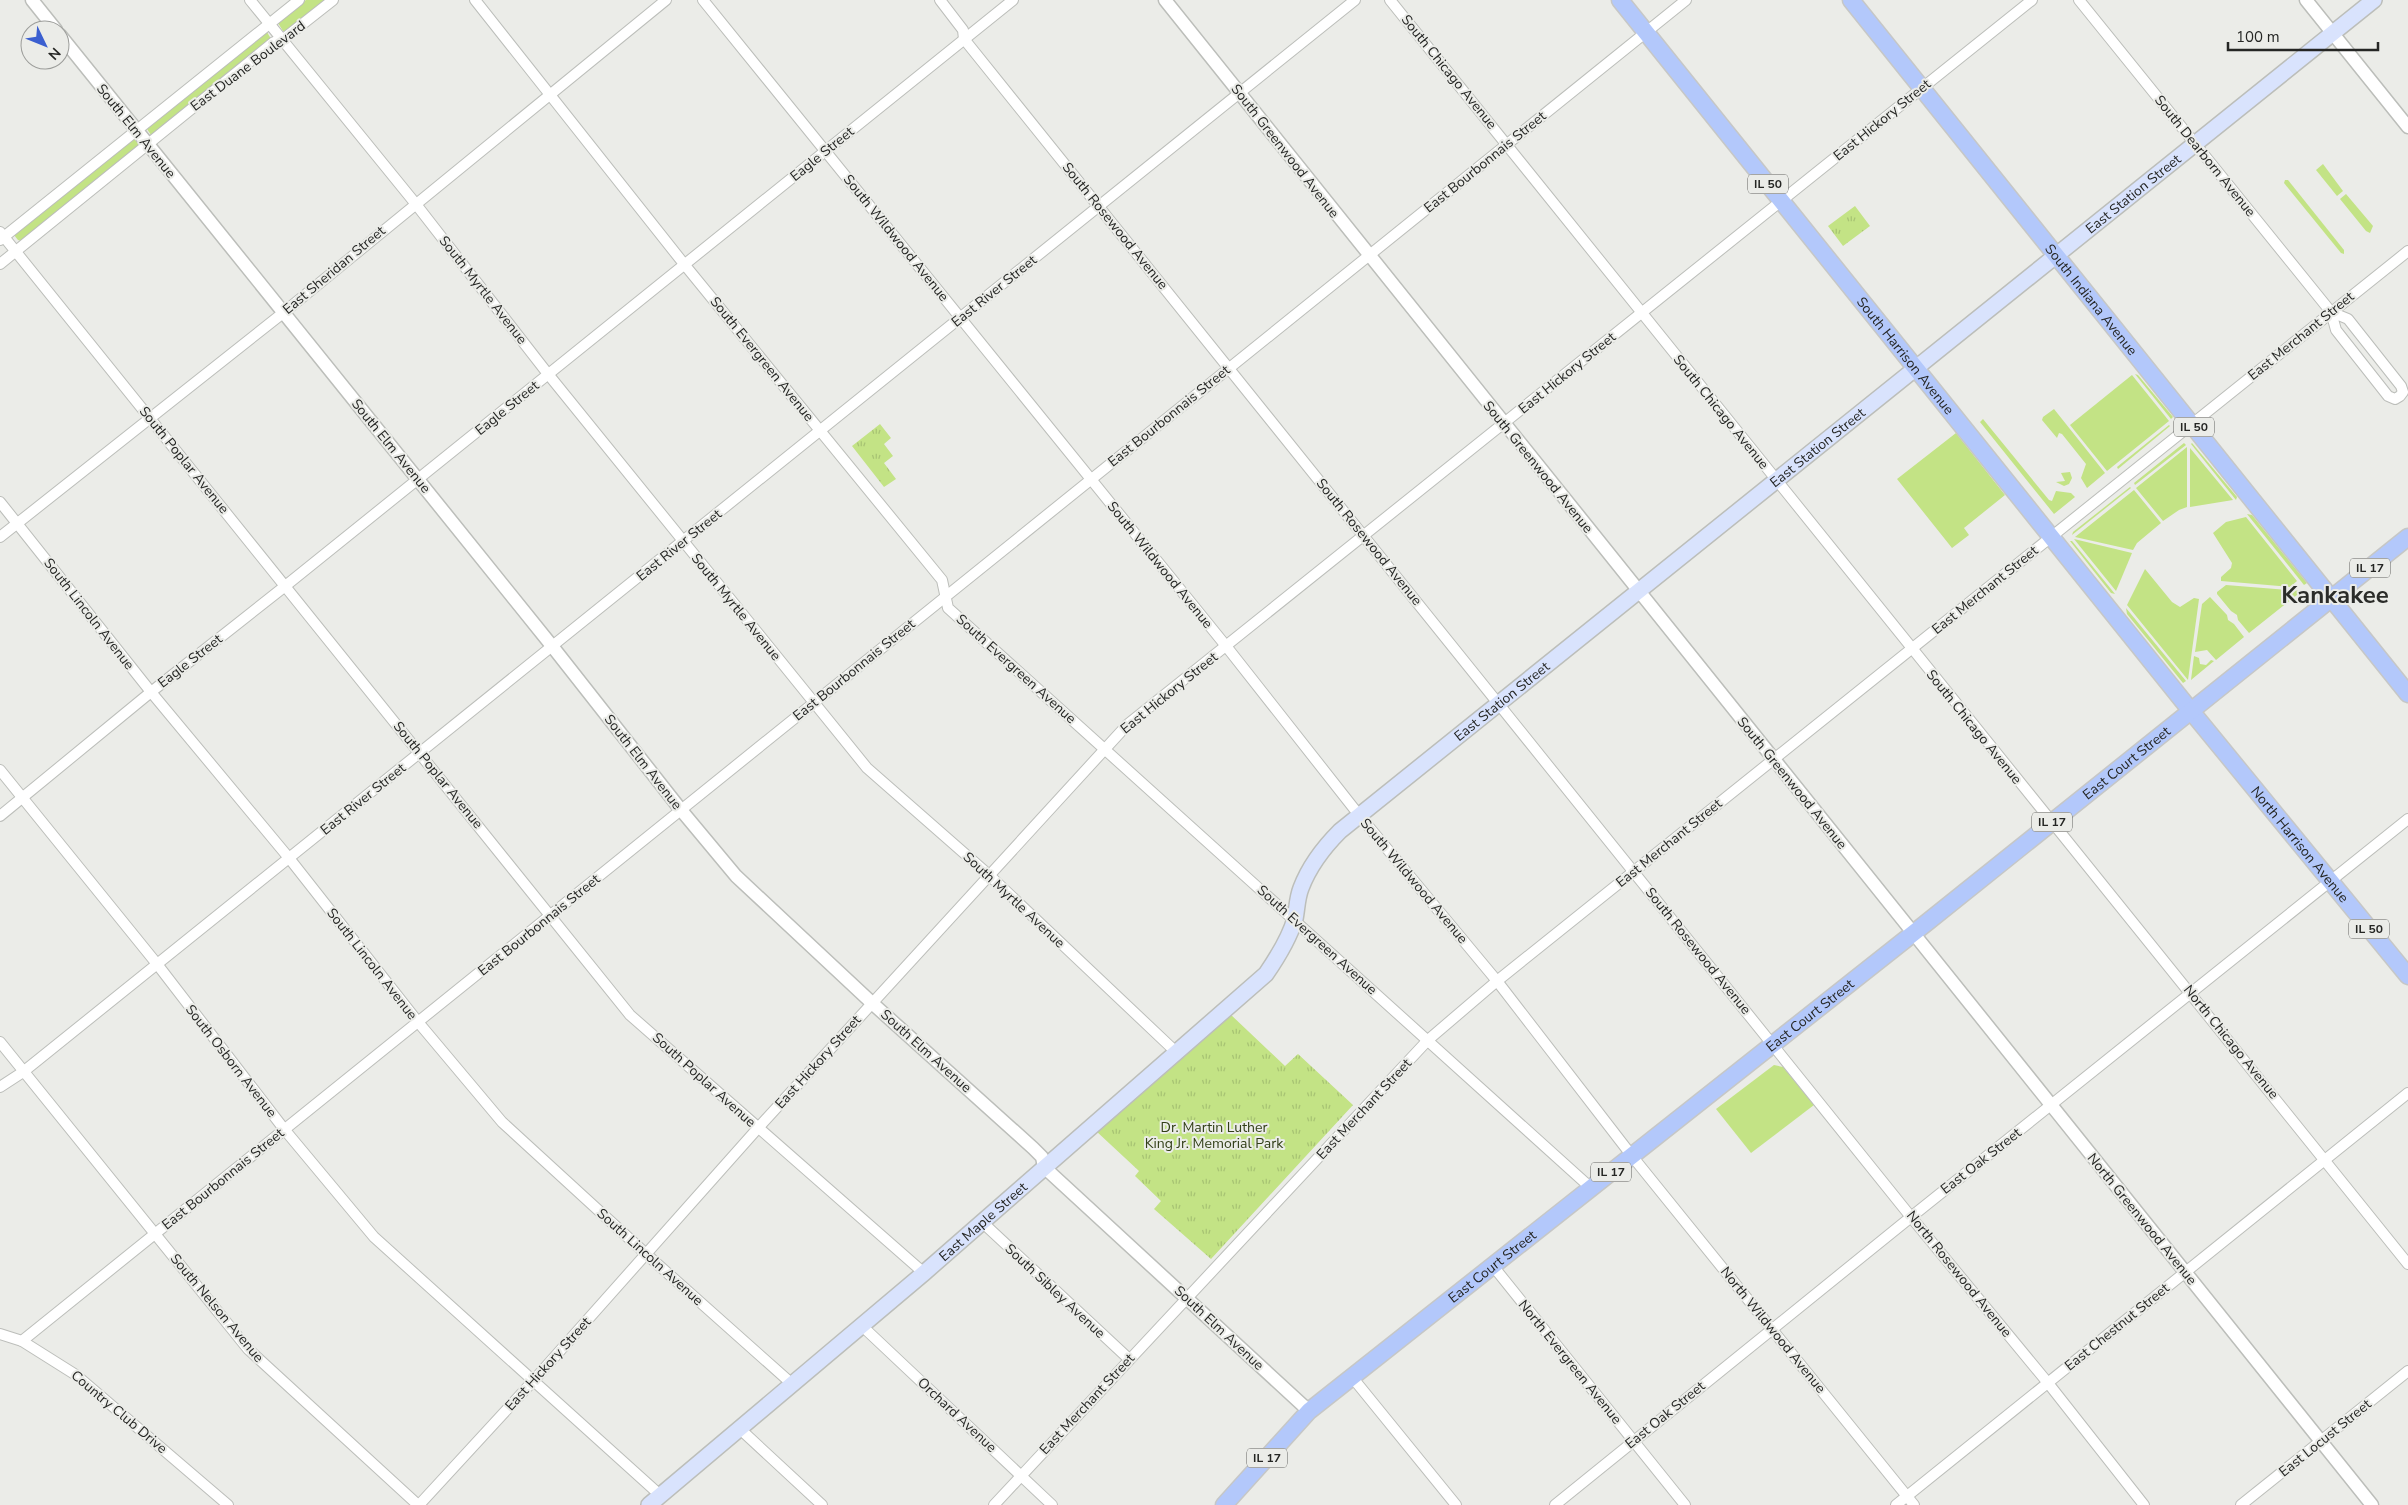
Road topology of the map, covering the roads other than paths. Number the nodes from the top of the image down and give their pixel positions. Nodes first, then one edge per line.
1 (32, 0) edge
2 (250, 0) edge
3 (299, 0) edge
4 (333, 0) edge
5 (475, 0) edge
6 (666, 0) edge
7 (703, 0) edge
8 (940, 0) edge
9 (1013, 0) edge
10 (1165, 0) edge
11 (1355, 0) edge
12 (1390, 0) edge
13 (1620, 0) edge
14 (1686, 0) edge
15 (1851, 0) edge
16 (2032, 0) edge
17 (2079, 0) edge
18 (2306, 0) edge
19 (2374, 0) edge
20 (48, 20) edge
21 (269, 24) junction
22 (1646, 32) junction
23 (2333, 33) junction
24 (282, 39) junction
25 (964, 39) junction
26 (70, 48) edge
27 (1922, 88) junction
28 (1240, 94) junction
29 (550, 95) junction
30 (2408, 127) edge
31 (136, 130) junction
32 (147, 144) junction
33 (2195, 144) junction
34 (1507, 145) junction
35 (826, 152) junction
36 (1781, 201) junction
37 (416, 203) junction
38 (1099, 207) junction
39 (1, 236) edge
40 (2408, 250) edge
41 (15, 251) junction
42 (1368, 256) junction
43 (2056, 256) junction
44 (0, 264) edge
45 (684, 264) junction
46 (2331, 312) junction
47 (283, 313) junction
48 (1642, 313) junction
49 (961, 318) junction
50 (1229, 368) junction
51 (1916, 368) junction
52 (548, 374) junction
53 (149, 417) junction
54 (1503, 424) junction
55 (2191, 424) junction
56 (820, 431) junction
57 (418, 479) junction
58 (1090, 480) junction
59 (1776, 480) junction
60 (0, 502) edge
61 (17, 523) junction
62 (0, 536) edge
63 (1364, 536) junction
64 (2051, 536) junction
65 (2408, 537) edge
66 (683, 541) junction
67 (284, 587) junction
68 (1638, 592) junction
69 (944, 598) junction
70 (2332, 599) junction
71 (552, 646) junction
72 (1226, 646) junction
73 (1911, 649) junction
74 (151, 692) junction
75 (2408, 694) edge
76 (814, 703) junction
77 (1499, 703) junction
78 (2191, 711) junction
79 (1104, 748) junction
80 (421, 752) junction
81 (1773, 760) junction
82 (0, 770) edge
83 (23, 798) junction
84 (681, 810) junction
85 (0, 816) edge
86 (1359, 816) junction
87 (2408, 820) edge
88 (2051, 823) junction
89 (289, 858) junction
90 (1634, 871) junction
91 (989, 875) junction
92 (2331, 882) junction
93 (549, 916) junction
94 (1294, 920) junction
95 (1913, 934) junction
96 (157, 964) junction
97 (2408, 976) edge
98 (1497, 981) junction
99 (2192, 993) junction
100 (872, 1003) junction
101 (418, 1022) junction
102 (1428, 1040) junction
103 (0, 1042) edge
104 (1773, 1044) junction
105 (1176, 1052) junction
106 (23, 1072) junction
107 (0, 1087) edge
108 (2408, 1094) edge
109 (2051, 1106) junction
110 (758, 1128) junction
111 (284, 1129) junction
112 (1632, 1156) junction
113 (2325, 1160) junction
114 (1044, 1167) junction
115 (1591, 1188) junction
116 (1911, 1217) junction
117 (982, 1222) junction
118 (154, 1234) junction
119 (645, 1253) junction
120 (2408, 1264) edge
121 (1493, 1266) junction
122 (924, 1273) junction
123 (2185, 1273) junction
124 (1187, 1298) junction
125 (861, 1325) junction
126 (1772, 1329) junction
127 (0, 1334) edge
128 (22, 1341) junction
129 (1129, 1359) junction
130 (2408, 1371) edge
131 (1352, 1377) junction
132 (534, 1380) junction
133 (791, 1383) junction
134 (2048, 1383) junction
135 (1309, 1411) junction
136 (739, 1428) junction
137 (1634, 1441) junction
138 (2321, 1441) junction
139 (1021, 1476) junction
140 (660, 1495) junction
141 (1907, 1496) junction
142 (228, 1505) edge
143 (419, 1505) edge
144 (649, 1505) edge
145 (822, 1505) edge
146 (994, 1505) edge
147 (1052, 1505) edge
148 (1224, 1505) edge
149 (1456, 1505) edge
150 (1555, 1505) edge
151 (1685, 1505) edge
152 (1896, 1505) edge
153 (1914, 1505) edge
154 (2144, 1505) edge
155 (2241, 1505) edge
156 (2372, 1505) edge

1 - 20 street
2 - 21 street, South Myrtle Avenue
3 - 21 street, East Duane Boulevard
4 - 24 street, East Duane Boulevard
5 - 29 street, South Evergreen Avenue
6 - 29 street, East Sheridan Street
7 - 35 street, South Wildwood Avenue
8 - 25 street, South Rosewood Avenue
9 - 25 street, Eagle Street
10 - 28 street, South Greenwood Avenue
11 - 28 street, East River Street
12 - 34 street, South Chicago Avenue
13 - 22 main road, South Harrison Avenue / IL 50
14 - 22 street, East Bourbonnais Street
15 - 27 main road, South Indiana Avenue / IL 50
16 - 27 street, East Hickory Street
17 - 33 street, South Dearborn Avenue
18 - 23 street
19 - 23 main road, East Station Street
21 - 24 street, South Myrtle Avenue
21 - 31 street, East Duane Boulevard
22 - 34 street, East Bourbonnais Street
22 - 36 main road, South Harrison Avenue / IL 50
23 - 30 street
23 - 33 main road, East Station Street
24 - 32 street, East Duane Boulevard
24 - 37 street, South Myrtle Avenue
25 - 35 street, Eagle Street
25 - 38 street, South Rosewood Avenue
26 - 31 street, South Elm Avenue
27 - 36 street, East Hickory Street
27 - 43 main road, South Indiana Avenue / IL 50
28 - 38 street, East River Street
28 - 42 street, South Greenwood Avenue
29 - 37 street, East Sheridan Street
29 - 45 street, South Evergreen Avenue
31 - 32 street, South Elm Avenue
31 - 39 street, East Duane Boulevard
32 - 41 street, East Duane Boulevard
32 - 47 street, South Elm Avenue
33 - 43 main road, East Station Street
33 - 46 street, South Dearborn Avenue
34 - 42 street, East Bourbonnais Street
34 - 48 street, South Chicago Avenue
35 - 45 street, Eagle Street
35 - 49 street, South Wildwood Avenue
36 - 48 street, East Hickory Street
36 - 51 main road, South Harrison Avenue / IL 50
37 - 47 street, East Sheridan Street
37 - 52 street, South Myrtle Avenue
38 - 49 street, East River Street
38 - 50 street, South Rosewood Avenue
39 - 41 street, South Poplar Avenue
40 - 46 street, East Merchant Street
41 - 44 street, East Duane Boulevard
41 - 53 street, South Poplar Avenue
42 - 50 street, East Bourbonnais Street
42 - 54 street, South Greenwood Avenue
43 - 51 main road, East Station Street
43 - 55 main road, South Indiana Avenue / IL 50
45 - 52 street, Eagle Street
45 - 56 street, South Evergreen Avenue
46 - 46 street
46 - 55 street, East Merchant Street
47 - 53 street, East Sheridan Street
47 - 57 street, South Elm Avenue
48 - 54 street, East Hickory Street
48 - 59 street, South Chicago Avenue
49 - 56 street, East River Street
49 - 58 street, South Wildwood Avenue
50 - 58 street, East Bourbonnais Street
50 - 63 street, South Rosewood Avenue
51 - 59 main road, East Station Street
51 - 64 main road, South Harrison Avenue / IL 50
52 - 57 street, Eagle Street
52 - 66 street, South Myrtle Avenue
53 - 61 street, East Sheridan Street
53 - 67 street, South Poplar Avenue
54 - 63 street, East Hickory Street
54 - 68 street, South Greenwood Avenue
55 - 64 street, East Merchant Street
55 - 70 main road, South Indiana Avenue / IL 50
56 - 66 street, East River Street
56 - 69 street, South Evergreen Avenue
57 - 67 street, Eagle Street
57 - 71 street, South Elm Avenue
58 - 69 street, East Bourbonnais Street
58 - 72 street, South Wildwood Avenue
59 - 68 main road, East Station Street
59 - 73 street, South Chicago Avenue
60 - 61 street, South Lincoln Avenue
61 - 62 street, East Sheridan Street
61 - 74 street, South Lincoln Avenue
63 - 72 street, East Hickory Street
63 - 77 street, South Rosewood Avenue
64 - 73 street, East Merchant Street
64 - 78 main road, South Harrison Avenue / IL 50
65 - 70 main road, East Court Street / IL 17
66 - 71 street, East River Street
66 - 76 street, South Myrtle Avenue
67 - 74 street, Eagle Street
67 - 80 street, South Poplar Avenue
68 - 77 main road, East Station Street
68 - 81 street, South Greenwood Avenue
69 - 76 street, East Bourbonnais Street
69 - 79 street, South Evergreen Avenue
70 - 75 main road, IL 50
70 - 78 main road, East Court Street / IL 17
71 - 80 street, East River Street
71 - 84 street, South Elm Avenue
72 - 79 street, East Hickory Street
72 - 86 street, South Wildwood Avenue
73 - 81 street, East Merchant Street
73 - 88 street, South Chicago Avenue
74 - 83 street, Eagle Street
74 - 89 street, South Lincoln Avenue
76 - 84 street, East Bourbonnais Street
76 - 91 street, South Myrtle Avenue
77 - 86 main road, East Station Street
77 - 90 street, South Rosewood Avenue
78 - 88 main road, East Court Street / IL 17
78 - 92 main road, North Harrison Avenue / IL 50
79 - 91 street, East Hickory Street
79 - 94 street, South Evergreen Avenue
80 - 89 street, East River Street
80 - 93 street, South Poplar Avenue
81 - 90 street, East Merchant Street
81 - 95 street, South Greenwood Avenue
82 - 83 street, South Osborn Avenue
83 - 85 street, Eagle Street
83 - 96 street, South Osborn Avenue
84 - 93 street, East Bourbonnais Street
84 - 100 street, South Elm Avenue
86 - 94 main road, East Station Street
86 - 98 street, South Wildwood Avenue
87 - 92 street, East Oak Street
88 - 95 main road, East Court Street / IL 17
88 - 99 street, North Chicago Avenue
89 - 96 street, East River Street
89 - 101 street, South Lincoln Avenue
90 - 98 street, East Merchant Street
90 - 104 street, South Rosewood Avenue
91 - 100 street, East Hickory Street
91 - 105 street, South Myrtle Avenue
92 - 97 main road, North Harrison Avenue / IL 50
92 - 99 street, East Oak Street
93 - 101 street, East Bourbonnais Street
93 - 110 street, South Poplar Avenue
94 - 102 street, South Evergreen Avenue
94 - 105 main road, East Maple Street
95 - 104 main road, East Court Street / IL 17
95 - 109 street, North Greenwood Avenue
96 - 106 street, East River Street
96 - 111 street, South Osborn Avenue
98 - 102 street, East Merchant Street
98 - 112 street, South Wildwood Avenue
99 - 109 street, East Oak Street
99 - 113 street, North Chicago Avenue
100 - 110 street, East Hickory Street
100 - 114 street, South Elm Avenue
101 - 111 street, East Bourbonnais Street
101 - 119 street, South Lincoln Avenue
102 - 115 street, South Evergreen Avenue
102 - 124 street, East Merchant Street
103 - 106 street, South Nelson Avenue
104 - 112 main road, East Court Street / IL 17
104 - 116 street, North Rosewood Avenue
105 - 114 main road, East Maple Street
106 - 107 street, East River Street
106 - 118 street, South Nelson Avenue
108 - 113 street, East Chestnut Street
109 - 116 street, East Oak Street
109 - 123 street, North Greenwood Avenue
110 - 119 street, East Hickory Street
110 - 122 street, South Poplar Avenue
111 - 118 street, East Bourbonnais Street
111 - 132 street, South Osborn Avenue
112 - 115 main road, East Court Street / IL 17
112 - 126 street, North Wildwood Avenue
113 - 120 street, North Chicago Avenue
113 - 123 street, East Chestnut Street
114 - 117 main road, East Maple Street
114 - 124 street, South Elm Avenue
115 - 121 main road, East Court Street / IL 17
116 - 126 street, East Oak Street
116 - 134 street, North Rosewood Avenue
117 - 122 main road, East Maple Street
117 - 129 street, South Sibley Avenue
118 - 128 street, East Bourbonnais Street
118 - 143 street, South Nelson Avenue
119 - 132 street, East Hickory Street
119 - 133 street, South Lincoln Avenue
121 - 131 main road, East Court Street / IL 17
121 - 137 street, North Evergreen Avenue
122 - 125 main road, East Maple Street
123 - 134 street, East Chestnut Street
123 - 138 street, North Greenwood Avenue
124 - 129 street, East Merchant Street
124 - 135 street, South Elm Avenue
125 - 133 main road, East Maple Street
125 - 139 street, Orchard Avenue
126 - 137 street, East Oak Street
126 - 141 street, North Wildwood Avenue
127 - 128 street, Country Club Drive
128 - 142 street, Country Club Drive
129 - 139 street, East Merchant Street
130 - 138 street, East Locust Street
131 - 135 main road, East Court Street / IL 17
131 - 149 street
132 - 140 street, South Osborn Avenue
132 - 143 street, East Hickory Street
133 - 136 main road, East Maple Street
134 - 141 street, East Chestnut Street
134 - 154 street, North Rosewood Avenue
135 - 148 main road, East Court Street / IL 17
136 - 140 main road, East Maple Street
136 - 145 street
137 - 150 street, East Oak Street
137 - 151 street, North Evergreen Avenue
138 - 155 street, East Locust Street
138 - 156 street, North Greenwood Avenue
139 - 146 street, East Merchant Street
139 - 147 street, Orchard Avenue
140 - 144 main road, East Maple Street
141 - 152 street, East Chestnut Street
141 - 153 street, North Wildwood Avenue

